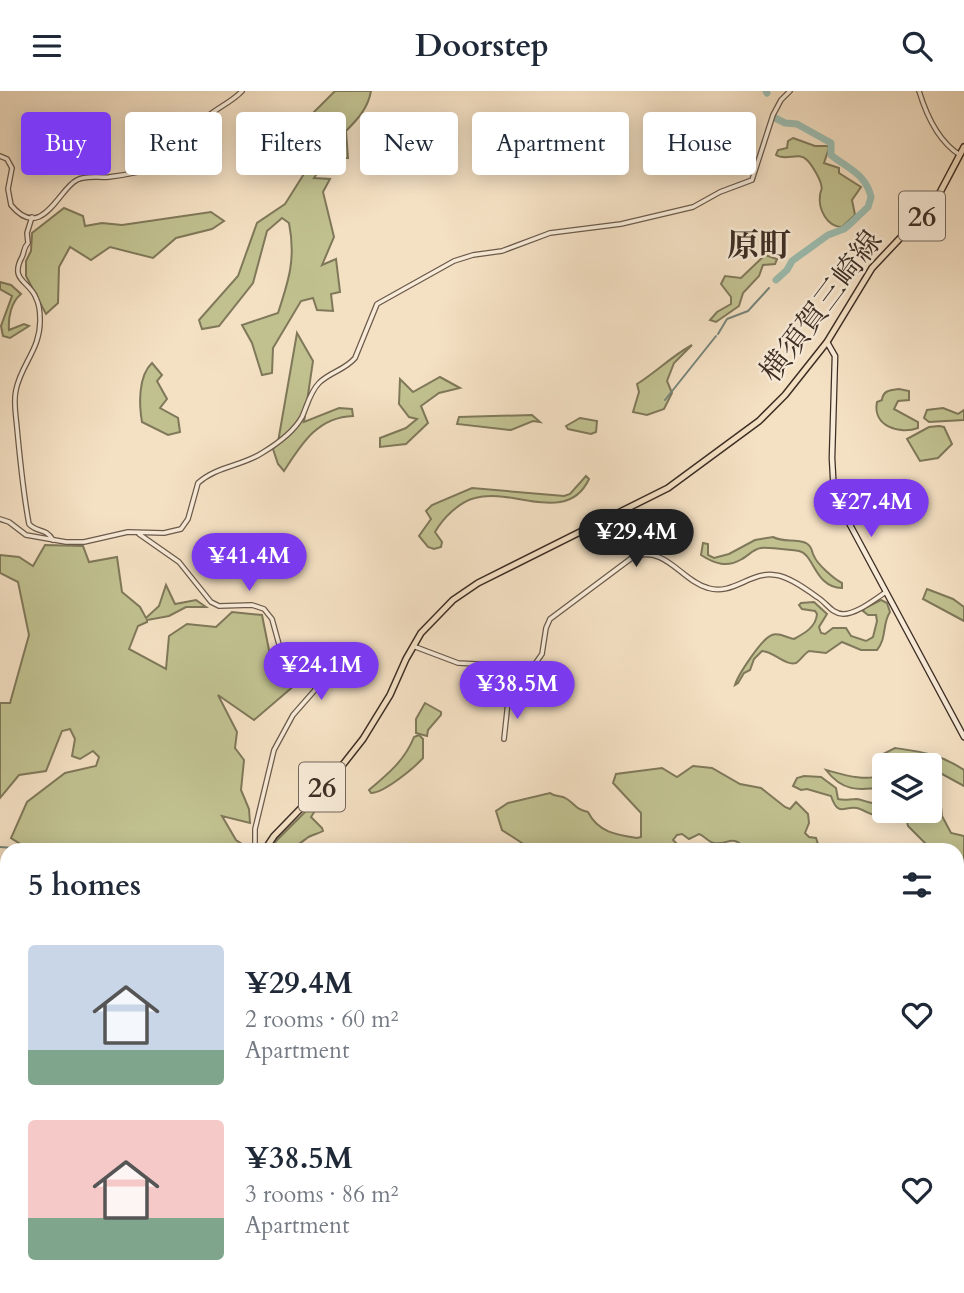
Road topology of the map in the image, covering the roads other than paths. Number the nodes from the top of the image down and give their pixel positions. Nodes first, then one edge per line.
1 (242, 91) edge
2 (790, 91) edge
3 (919, 91) edge
4 (964, 147) edge
5 (960, 155) junction
6 (0, 156) edge
7 (32, 217) junction
8 (827, 342) junction
9 (0, 519) edge
10 (137, 533) junction
11 (53, 540) junction
12 (886, 592) junction
13 (413, 646) junction
14 (521, 683) junction
15 (964, 737) edge
16 (504, 739) dead end
17 (255, 843) edge
18 (269, 843) edge

1 - 7 street
2 - 10 street
3 - 5 street
4 - 5 main road, 横須賀三崎線 / 26
5 - 8 main road, 横須賀三崎線 / 26
6 - 7 street
7 - 11 street
8 - 12 main road
8 - 13 main road, 横須賀三崎線 / 26
9 - 11 street
10 - 11 street
10 - 17 street
12 - 14 street
12 - 15 main road
13 - 14 street
13 - 18 main road, 横須賀三崎線 / 26
14 - 16 street

